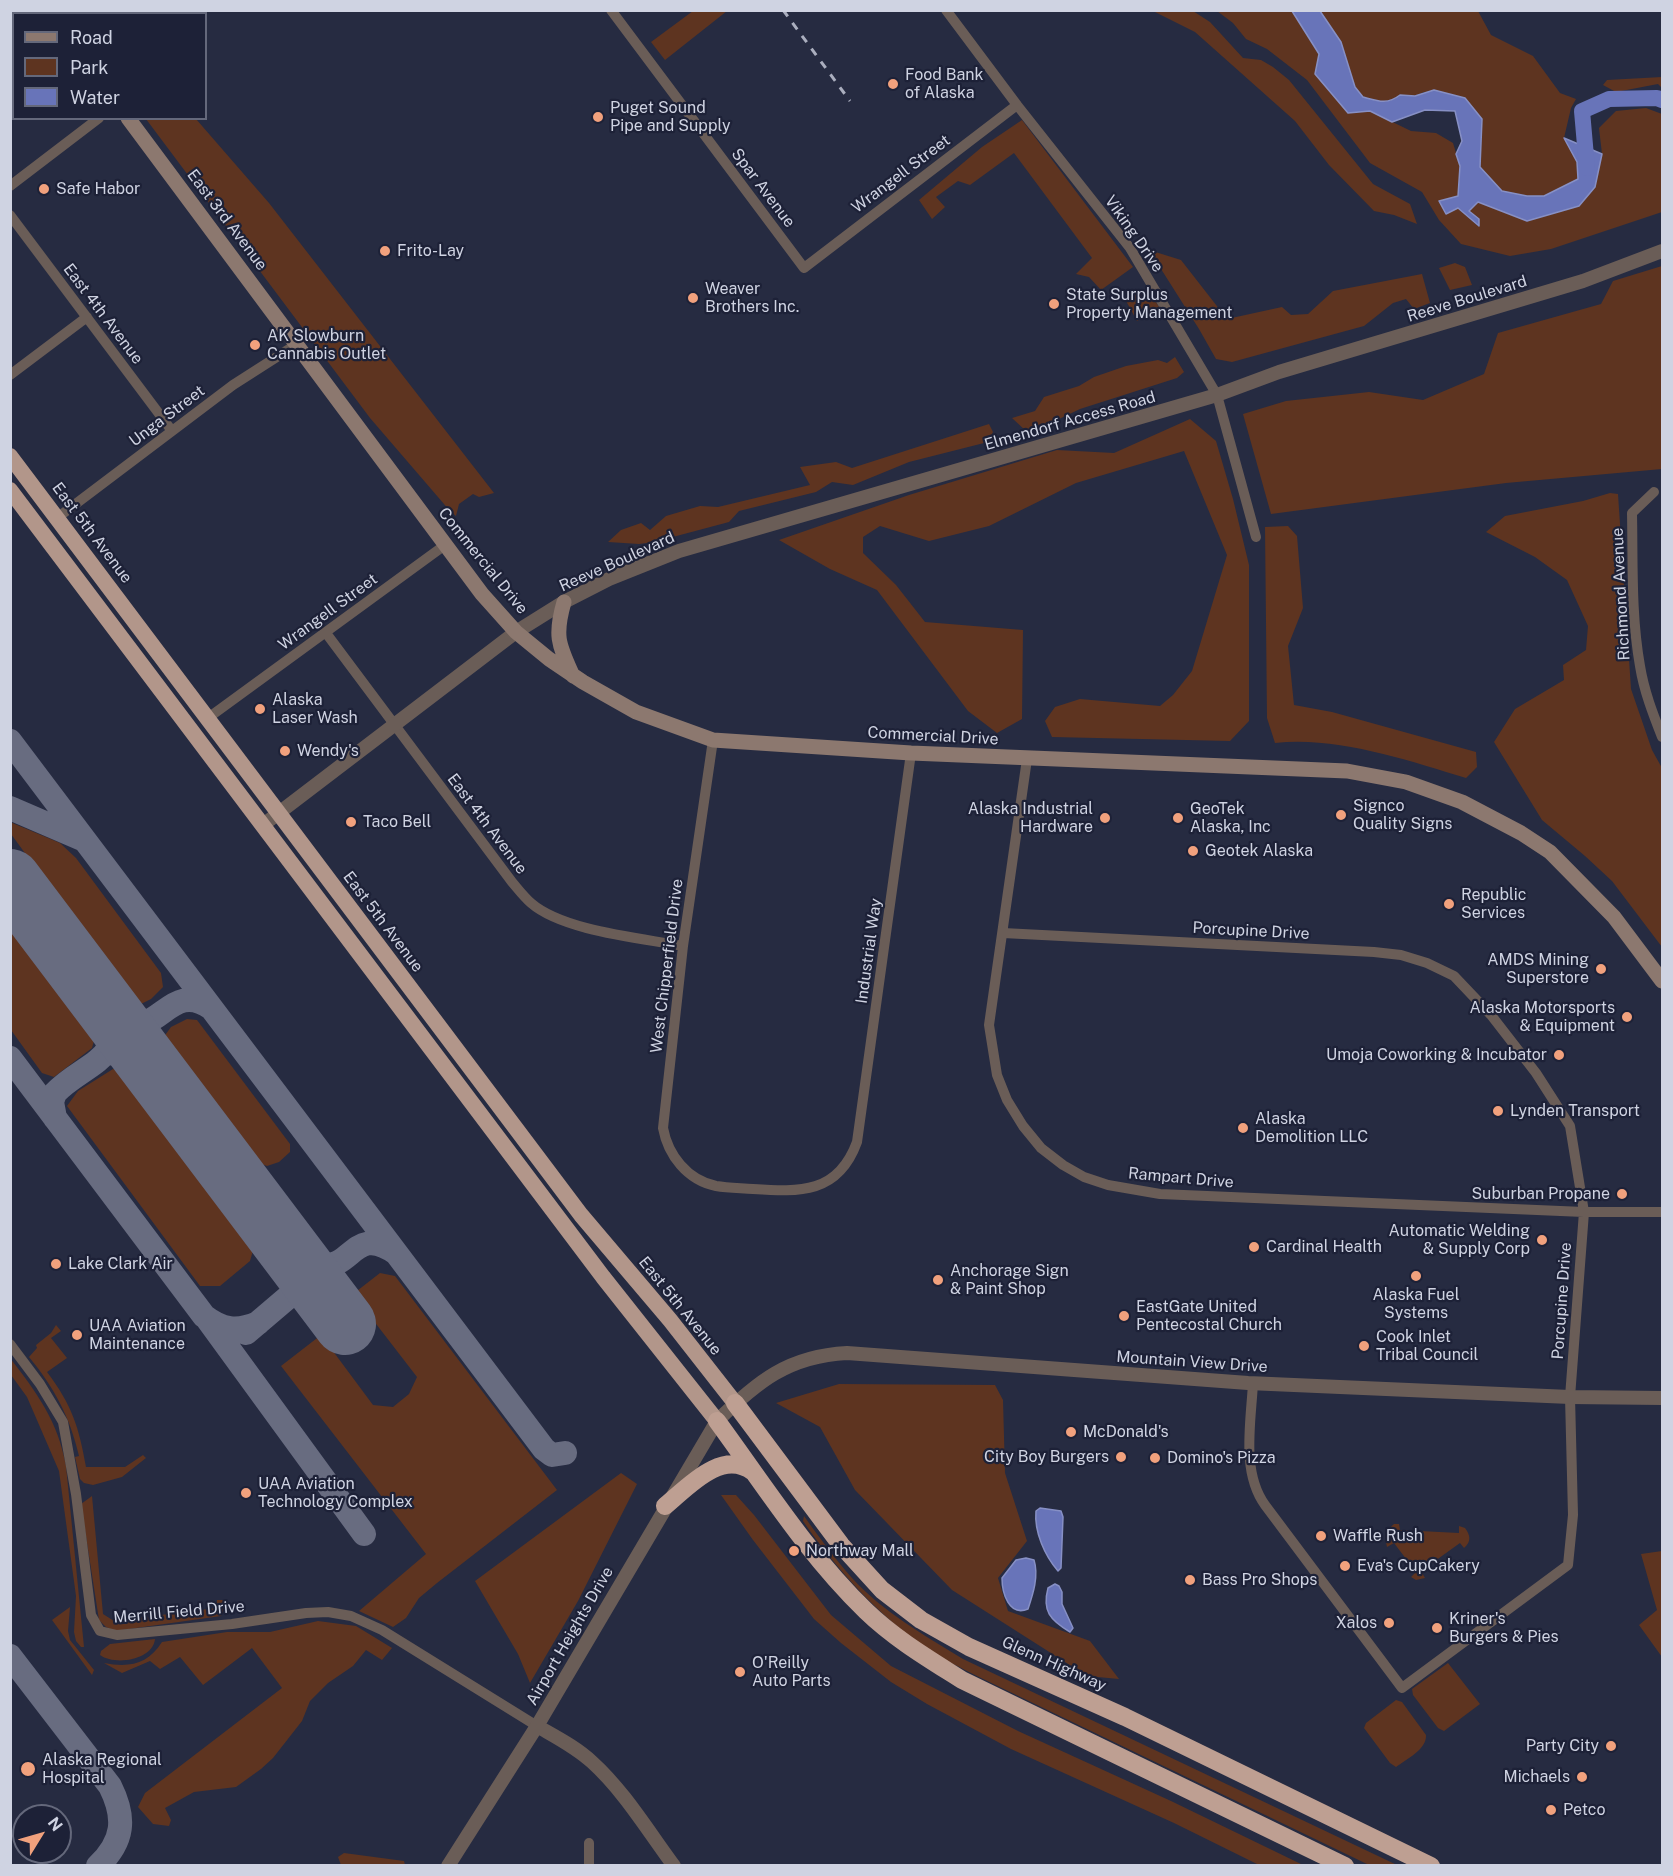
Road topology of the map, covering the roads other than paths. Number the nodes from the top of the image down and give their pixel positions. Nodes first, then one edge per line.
1 (611, 10) edge
2 (946, 10) edge
3 (1017, 105) junction
4 (96, 120) edge
5 (129, 120) edge
6 (10, 186) edge
7 (10, 215) edge
8 (1662, 251) edge
9 (804, 268) joint
10 (87, 318) junction
11 (297, 344) junction
12 (1279, 372) joint
13 (10, 375) edge
14 (1217, 395) junction
15 (172, 431) junction
16 (10, 456) edge
17 (10, 490) edge
18 (1654, 492) dead end
19 (869, 495) joint
20 (57, 518) junction
21 (1256, 537) dead end
22 (445, 545) junction
23 (564, 602) junction
24 (516, 632) junction
25 (326, 633) junction
26 (573, 676) junction
27 (208, 718) junction
28 (394, 725) junction
29 (1662, 737) edge
30 (713, 740) junction
31 (910, 753) junction
32 (1027, 759) junction
33 (279, 812) junction
34 (263, 825) junction
35 (1003, 933) junction
36 (683, 946) junction
37 (1662, 981) edge
38 (701, 1181) joint
39 (1584, 1212) junction
40 (1662, 1212) edge
41 (10, 1344) edge
42 (1253, 1383) junction
43 (1570, 1396) junction
44 (1662, 1398) edge
45 (735, 1403) junction
46 (717, 1421) junction
47 (757, 1476) junction
48 (665, 1506) junction
49 (537, 1726) junction
50 (589, 1843) dead end
51 (448, 1866) edge
52 (589, 1866) edge
53 (674, 1866) edge
54 (1346, 1866) edge
55 (1431, 1866) edge

1 - 9 street, Spar Avenue
2 - 3 street, Viking Drive
3 - 9 street, Wrangell Street
3 - 14 street, Viking Drive
4 - 6 street
5 - 11 main road, East 3rd Avenue
7 - 10 street, East 4th Avenue
8 - 12 street, Reeve Boulevard
10 - 13 street
10 - 15 street, East 4th Avenue
11 - 15 street, Unga Street
11 - 22 main road, Commercial Drive
12 - 14 street, Elmendorf Access Road
14 - 19 street, Elmendorf Access Road
14 - 21 street, Viking Drive
15 - 20 street, Unga Street
16 - 20 highway, East 5th Avenue
17 - 34 highway
18 - 29 street, Richmond Avenue
19 - 23 street, Reeve Boulevard
20 - 27 highway, East 5th Avenue
22 - 24 main road, Commercial Drive
22 - 25 street, Wrangell Street
23 - 24 street, Reeve Boulevard
23 - 26 main road
24 - 26 main road, Commercial Drive
24 - 28 street, Reeve Boulevard
25 - 27 street, Wrangell Street
25 - 28 street, East 4th Avenue
26 - 30 main road, Commercial Drive
27 - 33 highway, East 5th Avenue
28 - 33 street, Reeve Boulevard
28 - 36 street, East 4th Avenue
30 - 31 main road, Commercial Drive
30 - 36 street, West Chipperfield Drive
31 - 32 main road, Commercial Drive
31 - 38 street, Industrial Way
32 - 35 street, Rampart Drive
32 - 37 main road, Commercial Drive
33 - 34 street, Reeve Boulevard
33 - 45 highway, East 5th Avenue
34 - 46 highway
35 - 39 street, Porcupine Drive
35 - 39 street, Rampart Drive
36 - 38 street, West Chipperfield Drive
39 - 40 street, Rampart Drive
39 - 43 street, Porcupine Drive
41 - 49 street, Merrill Field Drive
42 - 43 street, Mountain View Drive
42 - 43 street, Porcupine Drive
42 - 45 street, Mountain View Drive
43 - 44 street, Mountain View Drive
45 - 46 street, Mountain View Drive
45 - 55 highway, Glenn Highway
46 - 47 highway
46 - 48 street, Airport Heights Drive
47 - 48 highway
47 - 54 highway
48 - 49 street, Airport Heights Drive
49 - 51 street, Airport Heights Drive
49 - 53 street
50 - 52 street

